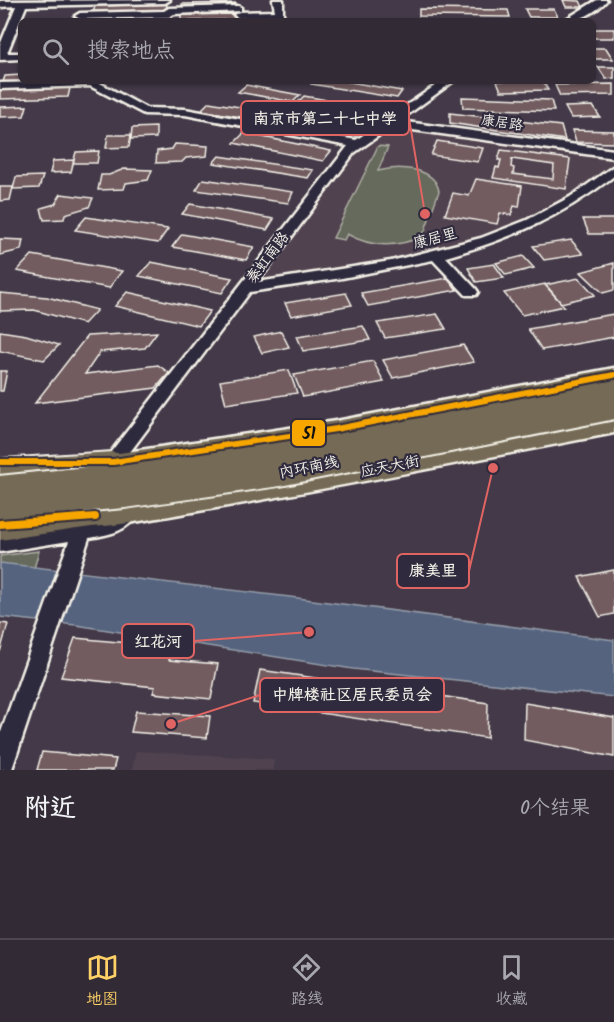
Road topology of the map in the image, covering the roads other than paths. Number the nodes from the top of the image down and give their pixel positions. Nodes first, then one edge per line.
1 (168, 0) edge
2 (278, 0) edge
3 (602, 0) edge
4 (121, 1) edge
5 (84, 2) junction
6 (0, 4) edge
7 (22, 4) junction
8 (239, 11) edge
9 (168, 15) edge
10 (80, 18) edge
11 (574, 18) edge
12 (18, 56) edge
13 (0, 57) edge
14 (61, 84) edge
15 (94, 84) edge
16 (444, 84) edge
17 (0, 86) edge
18 (386, 123) junction
19 (357, 144) junction
20 (614, 154) edge
21 (614, 170) edge
22 (437, 256) junction
23 (245, 288) junction
24 (471, 292) dead end
25 (614, 375) edge
26 (614, 390) edge
27 (614, 407) edge
28 (614, 425) edge
29 (0, 462) edge
30 (113, 462) junction
31 (0, 469) edge
32 (0, 488) edge
33 (0, 507) edge
34 (0, 524) edge
35 (0, 530) edge
36 (84, 531) junction
37 (0, 544) edge
38 (0, 769) edge

1 - 4 street
1 - 9 street
2 - 8 street
3 - 11 street
4 - 5 street
5 - 7 street
5 - 10 street
6 - 7 street
7 - 13 street
8 - 9 street
9 - 10 street
12 - 13 street
14 - 17 street
15 - 19 street
16 - 18 street, 秦虹南路
18 - 19 street, 秦虹南路
18 - 20 street, 康居路
19 - 23 street, 秦虹南路
21 - 22 street, 康居里
22 - 23 street, 康居里
22 - 24 street
23 - 30 street, 秦虹南路
25 - 30 main road
26 - 32 highway, 内环南线, bridge
27 - 33 highway, 内环南线, bridge
28 - 36 main road, 应天大街
29 - 30 main road
30 - 31 highway
30 - 36 street, 秦虹南路
34 - 36 main road, 应天大街
35 - 36 highway
36 - 37 street, 应天大街
36 - 38 street

